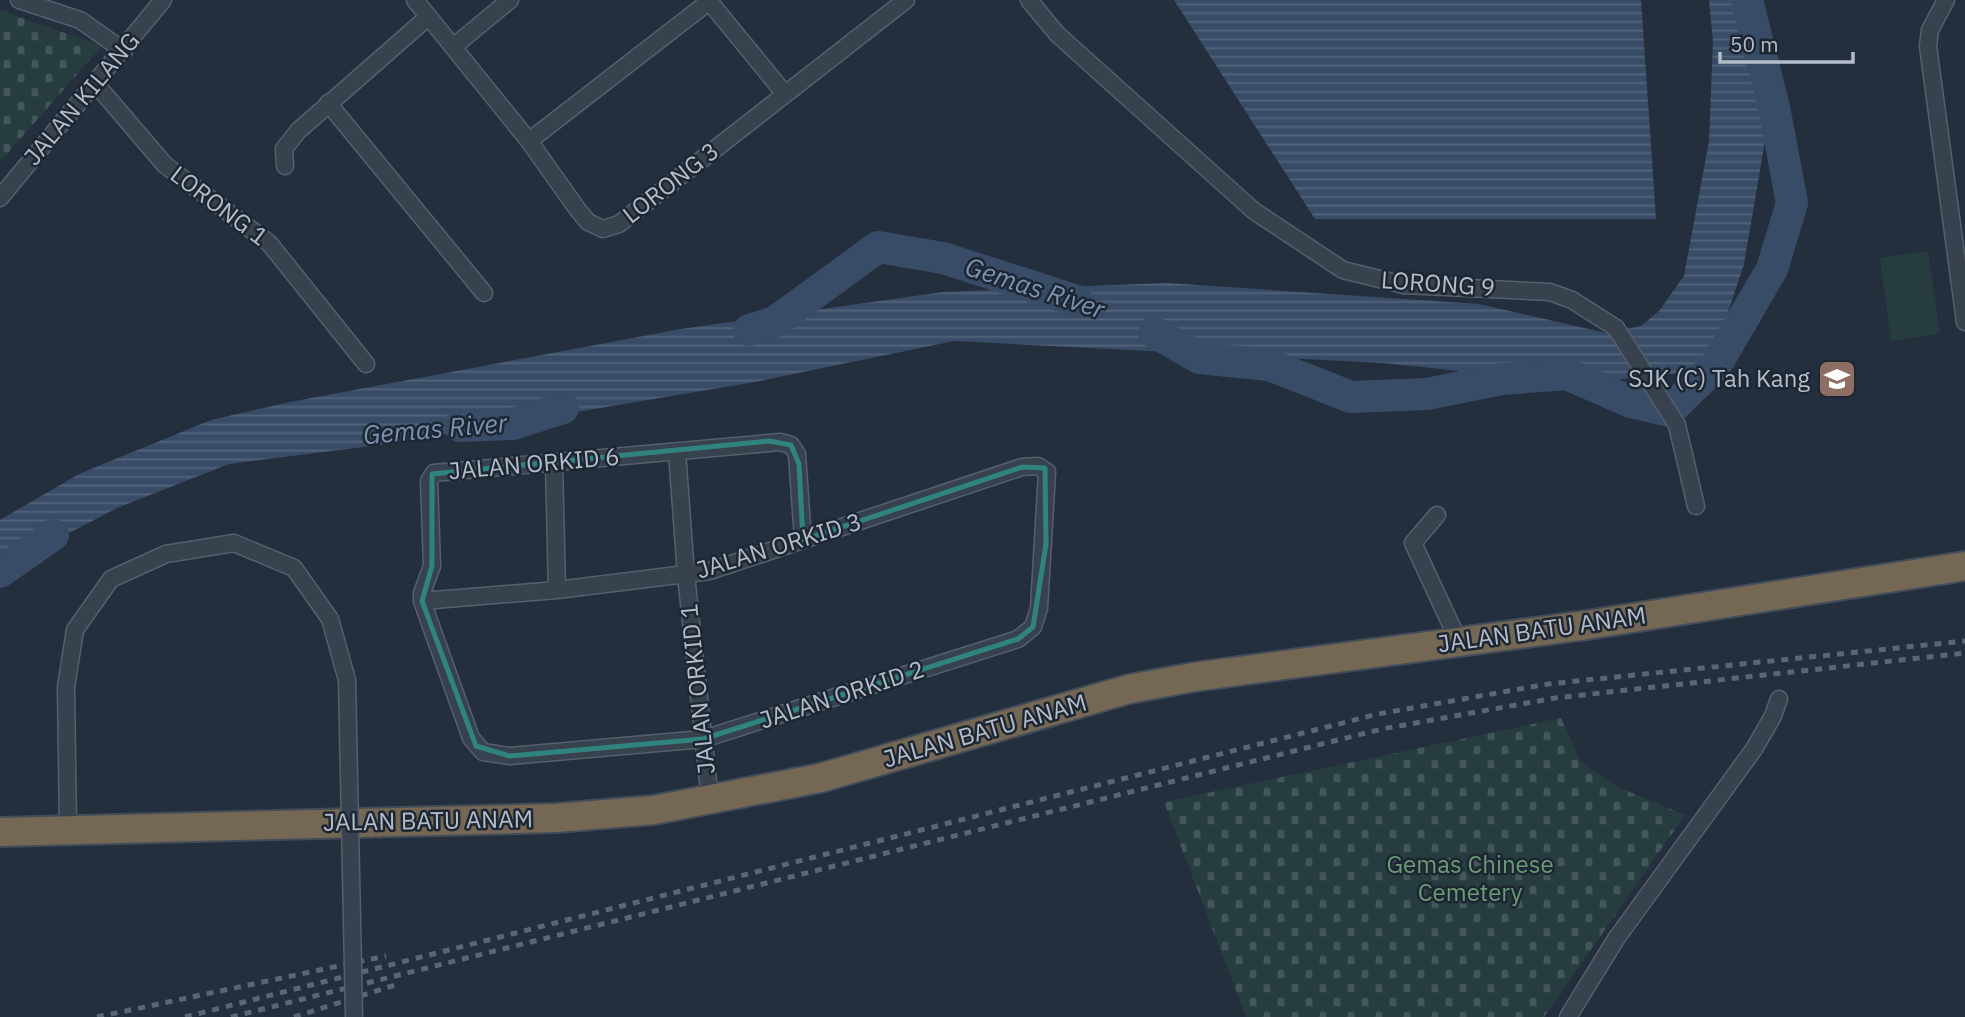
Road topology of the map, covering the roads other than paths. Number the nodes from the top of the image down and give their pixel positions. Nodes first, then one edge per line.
1 (19, 0) edge
2 (415, 0) edge
3 (510, 0) edge
4 (906, 0) edge
5 (1029, 0) edge
6 (1946, 0) edge
7 (709, 1) edge
8 (158, 2) edge
9 (428, 17) junction
10 (453, 47) junction
11 (124, 51) junction
12 (95, 83) junction
13 (785, 94) junction
14 (328, 103) junction
15 (529, 141) junction
16 (285, 166) dead end
17 (0, 198) edge
18 (1960, 231) edge
19 (484, 293) dead end
20 (1965, 322) edge
21 (366, 364) dead end
22 (677, 452) junction
23 (554, 463) junction
24 (1045, 468) joint
25 (1696, 506) dead end
26 (1437, 515) dead end
27 (803, 540) junction
28 (1965, 566) edge
29 (686, 575) junction
30 (557, 590) junction
31 (422, 601) junction
32 (1459, 642) junction
33 (1779, 699) dead end
34 (703, 739) junction
35 (710, 800) junction
36 (68, 829) junction
37 (0, 832) edge
38 (354, 1017) edge
39 (1568, 1017) edge

1 - 11 street
2 - 9 street, LORONG 3
3 - 10 street
4 - 13 street, LORONG 3
5 - 25 street, LORONG 9
6 - 18 street
7 - 13 street
7 - 15 street
8 - 11 street, JALAN KILANG
9 - 10 street, LORONG 3
9 - 14 street
10 - 15 street, LORONG 3
11 - 12 street, JALAN KILANG
12 - 17 street, JALAN KILANG
12 - 21 street, LORONG 1
13 - 15 street, LORONG 3
14 - 16 street
14 - 19 street
18 - 20 street
22 - 23 street, JALAN ORKID 6
22 - 27 street, JALAN ORKID 6
22 - 29 street, JALAN ORKID 1
23 - 30 street
23 - 31 street, JALAN ORKID 6
24 - 27 street, JALAN ORKID 3
24 - 34 street, JALAN ORKID 2
26 - 32 street
27 - 29 street, JALAN ORKID 3
28 - 32 highway, JALAN BATU ANAM
29 - 30 street, JALAN ORKID 3
29 - 34 street, JALAN ORKID 1
30 - 31 street, JALAN ORKID 3
31 - 34 street, JALAN ORKID 2
32 - 35 highway, JALAN BATU ANAM
33 - 39 street
34 - 35 street, JALAN ORKID 1
35 - 36 highway, JALAN BATU ANAM
36 - 37 highway, JALAN BATU ANAM
36 - 38 street, bridge

